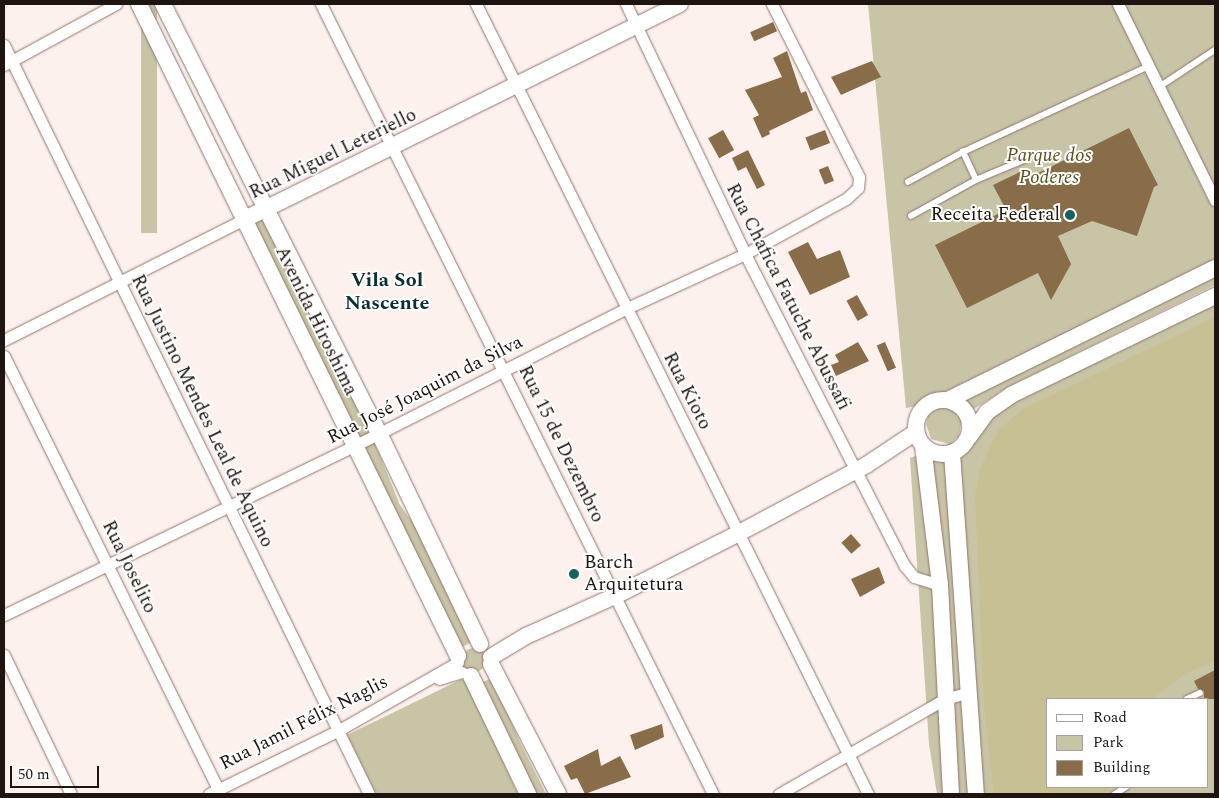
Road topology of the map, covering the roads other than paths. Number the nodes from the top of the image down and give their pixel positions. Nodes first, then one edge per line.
1 (116, 4) edge
2 (139, 4) edge
3 (164, 4) edge
4 (321, 4) edge
5 (476, 4) edge
6 (626, 4) edge
7 (680, 4) edge
8 (772, 4) edge
9 (1118, 4) edge
10 (638, 27) junction
11 (4, 45) edge
12 (1215, 50) edge
13 (7, 63) edge
14 (1149, 66) junction
15 (517, 87) junction
16 (1159, 87) junction
17 (393, 148) junction
18 (963, 152) junction
19 (1026, 159) dead end
20 (976, 180) junction
21 (908, 182) dead end
22 (1215, 200) edge
23 (268, 209) junction
24 (911, 216) dead end
25 (245, 220) junction
26 (745, 254) junction
27 (1215, 268) edge
28 (119, 283) junction
29 (1215, 296) edge
30 (625, 309) junction
31 (4, 340) edge
32 (4, 356) edge
33 (504, 368) junction
34 (948, 400) junction
35 (379, 433) junction
36 (969, 437) junction
37 (920, 441) junction
38 (354, 446) junction
39 (952, 454) junction
40 (862, 467) junction
41 (231, 506) junction
42 (739, 533) junction
43 (109, 565) junction
44 (940, 585) junction
45 (616, 596) junction
46 (4, 615) edge
47 (487, 653) junction
48 (4, 655) edge
49 (462, 666) junction
50 (969, 692) junction
51 (1200, 693) dead end
52 (1189, 698) edge
53 (945, 699) junction
54 (339, 730) junction
55 (847, 756) junction
56 (216, 793) edge
57 (71, 794) edge
58 (369, 794) edge
59 (528, 794) edge
60 (558, 794) edge
61 (713, 794) edge
62 (779, 794) edge
63 (868, 794) edge
64 (951, 794) edge
65 (976, 794) edge

1 - 13 street
2 - 25 main road, Avenida Hiroshima
3 - 23 main road, Avenida Hiroshima
4 - 17 street, Rua 15 de Dezembro
5 - 15 street, Rua Kioto
6 - 10 street, Rua Chafica Fatuche Abussafi
7 - 10 main road, Rua Miguel Leteriello
8 - 26 street, Rua José Joaquim da Silva
9 - 14 street
10 - 15 main road, Rua Miguel Leteriello
10 - 26 street, Rua Chafica Fatuche Abussafi
11 - 13 street, Rua Justino Mendes Leal de Aquino
12 - 16 lane
13 - 28 street, Rua Justino Mendes Leal de Aquino
14 - 16 street
14 - 18 lane
15 - 17 main road, Rua Miguel Leteriello
15 - 30 street, Rua Kioto
16 - 22 street
17 - 23 main road, Rua Miguel Leteriello
17 - 33 street, Rua 15 de Dezembro
18 - 20 lane
18 - 21 lane
19 - 20 lane
20 - 24 lane
23 - 25 main road, Rua Miguel Leteriello
23 - 35 main road, Avenida Hiroshima
25 - 28 street, Rua Miguel Leteriello
25 - 38 main road, Avenida Hiroshima
26 - 30 street, Rua José Joaquim da Silva
26 - 40 street, Rua Chafica Fatuche Abussafi
27 - 34 main road
28 - 31 street, Rua Miguel Leteriello
28 - 41 street, Rua Justino Mendes Leal de Aquino
29 - 36 main road
30 - 33 street, Rua José Joaquim da Silva
30 - 42 street, Rua Kioto
32 - 43 street, Rua Joselito
33 - 35 street, Rua José Joaquim da Silva
33 - 45 street, Rua 15 de Dezembro
34 - 36 main road
34 - 37 main road
35 - 38 street, Rua José Joaquim da Silva
35 - 47 main road, Avenida Hiroshima
36 - 39 main road
37 - 39 main road
37 - 40 main road
37 - 44 main road
38 - 41 street, Rua José Joaquim da Silva
38 - 49 main road, Avenida Hiroshima
39 - 50 main road
40 - 42 main road
40 - 44 street, Rua Chafica Fatuche Abussafi
41 - 43 street, Rua José Joaquim da Silva
41 - 54 street, Rua Justino Mendes Leal de Aquino
42 - 45 main road
42 - 55 street, Rua Kioto
43 - 46 street, Rua José Joaquim da Silva
43 - 56 street, Rua Joselito
44 - 53 main road
45 - 47 main road
45 - 61 street, Rua 15 de Dezembro
47 - 49 main road
47 - 49 main road
47 - 60 main road, Avenida Hiroshima
48 - 57 street
49 - 54 street, Rua Jamil Félix Naglis
49 - 59 main road, Avenida Hiroshima
50 - 53 street
50 - 65 main road
51 - 52 lane
53 - 55 street
53 - 64 main road
54 - 56 street, Rua Jamil Félix Naglis
54 - 58 street, Rua Justino Mendes Leal de Aquino
55 - 62 street
55 - 63 street, Rua Kioto

